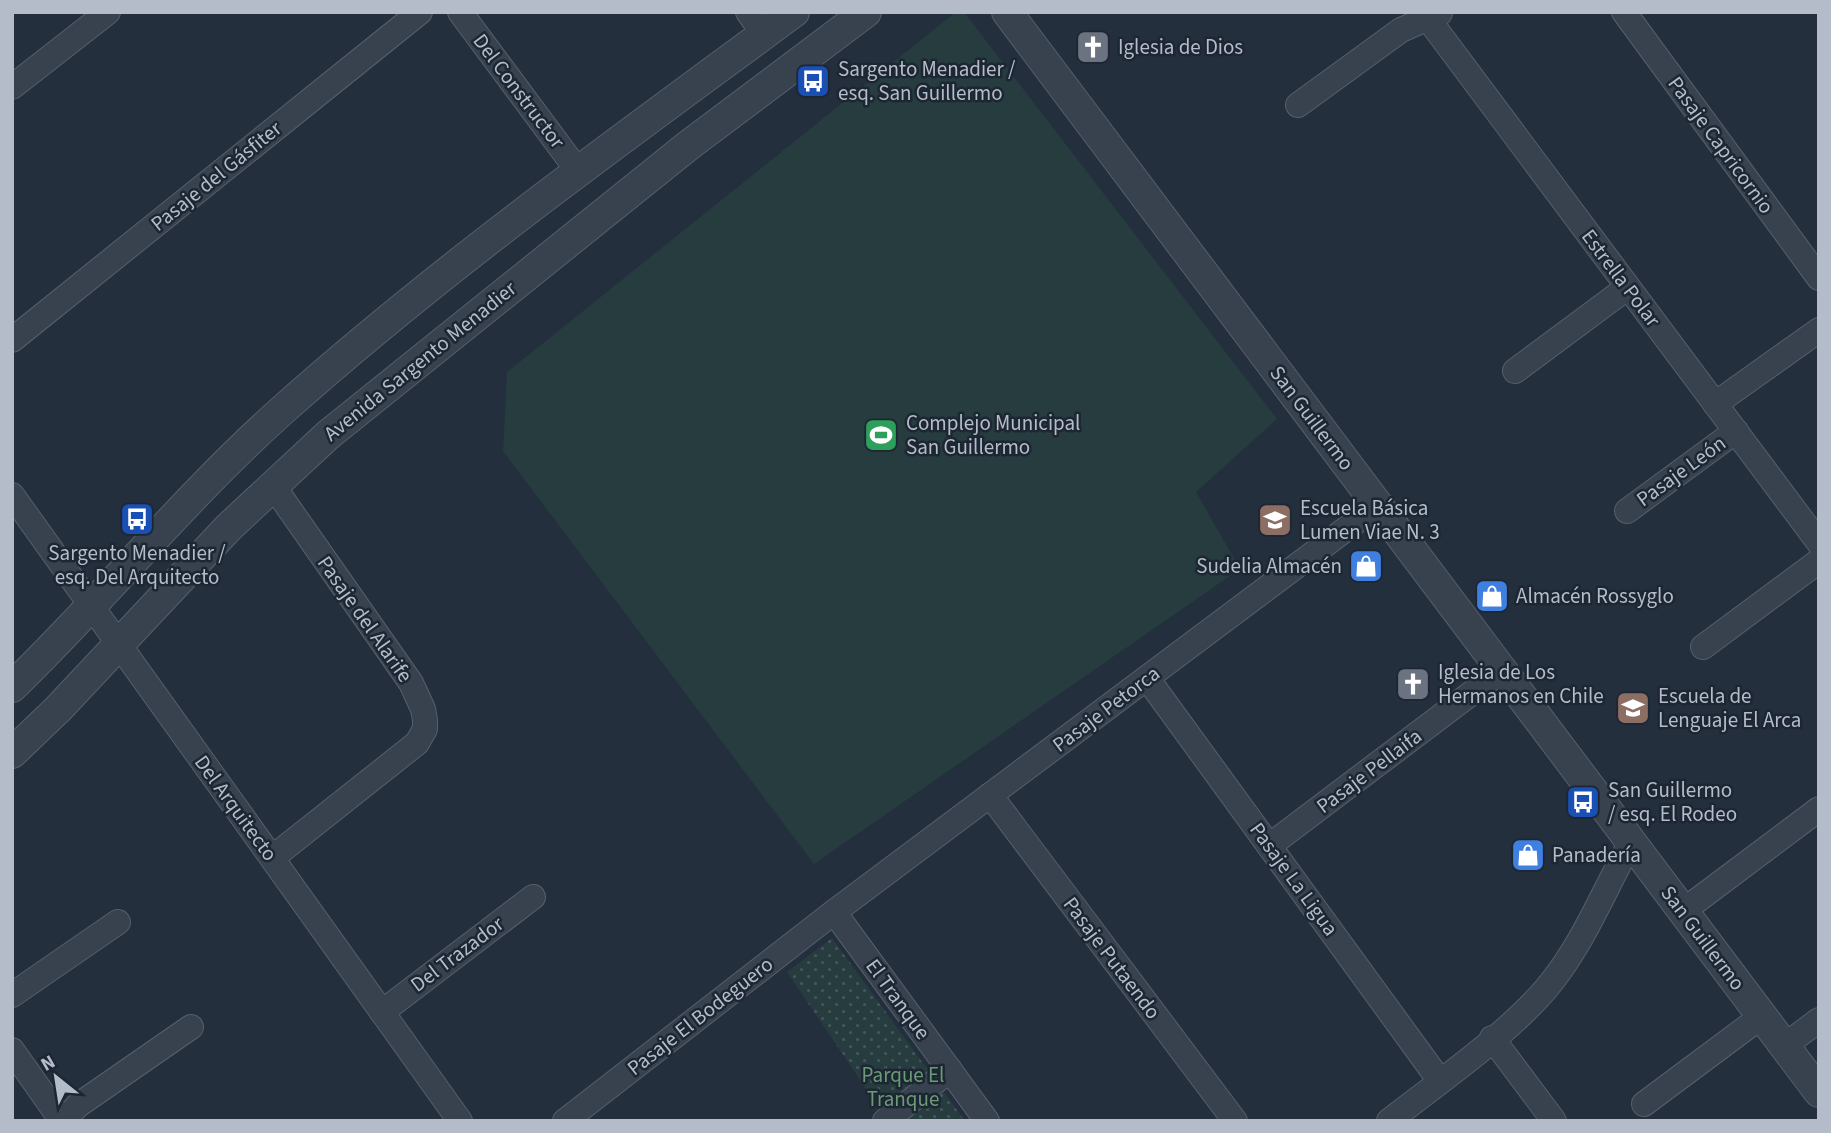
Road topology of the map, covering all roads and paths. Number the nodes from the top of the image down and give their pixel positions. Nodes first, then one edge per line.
1 (108, 12) edge
2 (420, 12) edge
3 (460, 12) edge
4 (794, 12) edge
5 (866, 12) edge
6 (1007, 12) edge
7 (1624, 12) edge
8 (1431, 14) edge
9 (756, 23) edge
10 (12, 88) edge
11 (1298, 105) dead end
12 (578, 171) junction
13 (1819, 278) edge
14 (1628, 287) junction
15 (1819, 330) edge
16 (12, 340) edge
17 (1515, 371) dead end
18 (1715, 404) junction
19 (1735, 431) junction
20 (274, 486) junction
21 (12, 495) edge
22 (1378, 505) junction
23 (1627, 511) dead end
24 (1819, 543) edge
25 (1819, 561) edge
26 (91, 605) junction
27 (118, 644) junction
28 (1703, 647) dead end
29 (1502, 670) junction
30 (1147, 678) junction
31 (12, 687) edge
32 (12, 753) edge
33 (990, 795) junction
34 (1819, 809) edge
35 (1631, 842) junction
36 (1269, 846) junction
37 (272, 858) junction
38 (533, 897) dead end
39 (1683, 911) junction
40 (834, 912) junction
41 (118, 922) dead end
42 (12, 995) edge
43 (382, 1012) junction
44 (1762, 1016) junction
45 (1819, 1020) edge
46 (191, 1027) dead end
47 (1492, 1038) junction
48 (1784, 1046) junction
49 (12, 1050) edge
50 (950, 1070) junction
51 (1440, 1081) junction
52 (1819, 1091) edge
53 (1644, 1104) dead end
54 (63, 1121) edge
55 (460, 1121) edge
56 (565, 1121) edge
57 (885, 1121) edge
58 (987, 1121) edge
59 (1235, 1121) edge
60 (1389, 1121) edge
61 (1554, 1121) edge

1 - 10 street
2 - 16 street, Pasaje del Gásfiter
3 - 12 street, Del Constructor
4 - 9 street
5 - 20 street, Avenida Sargento Menadier
6 - 22 street, San Guillermo
7 - 13 street, Pasaje Capricornio
8 - 11 street
8 - 14 street, Estrella Polar
9 - 12 street
12 - 26 street
14 - 17 street
14 - 18 street, Estrella Polar
15 - 18 street
18 - 19 street, Estrella Polar
19 - 23 street, Pasaje León
19 - 24 street, Estrella Polar
20 - 27 street, Avenida Sargento Menadier
20 - 37 street, Pasaje del Alarife
21 - 26 street, Del Arquitecto
22 - 29 street, San Guillermo
22 - 30 street, Pasaje Petorca
25 - 28 street
26 - 27 street, Del Arquitecto
26 - 31 street
27 - 32 street, Avenida Sargento Menadier
27 - 37 street, Del Arquitecto
29 - 35 street, San Guillermo
29 - 36 street, Pasaje Pellaifa
30 - 33 street, Pasaje Petorca
30 - 36 street, Pasaje La Ligua
33 - 40 street, Pasaje Petorca
33 - 59 street, Pasaje Putaendo
34 - 39 street
35 - 39 street, San Guillermo
35 - 47 street
36 - 51 street, Pasaje La Ligua
37 - 43 street, Del Arquitecto
38 - 43 street, Del Trazador
39 - 44 street, San Guillermo
40 - 50 street, El Tranque
40 - 56 street, Pasaje El Bodeguero
41 - 42 street
43 - 55 street, Del Arquitecto
44 - 48 street, San Guillermo
44 - 53 street
45 - 48 street
46 - 54 street
47 - 51 street
47 - 61 street
48 - 52 street, San Guillermo
49 - 54 street
50 - 57 street
50 - 58 street, El Tranque
51 - 60 street

